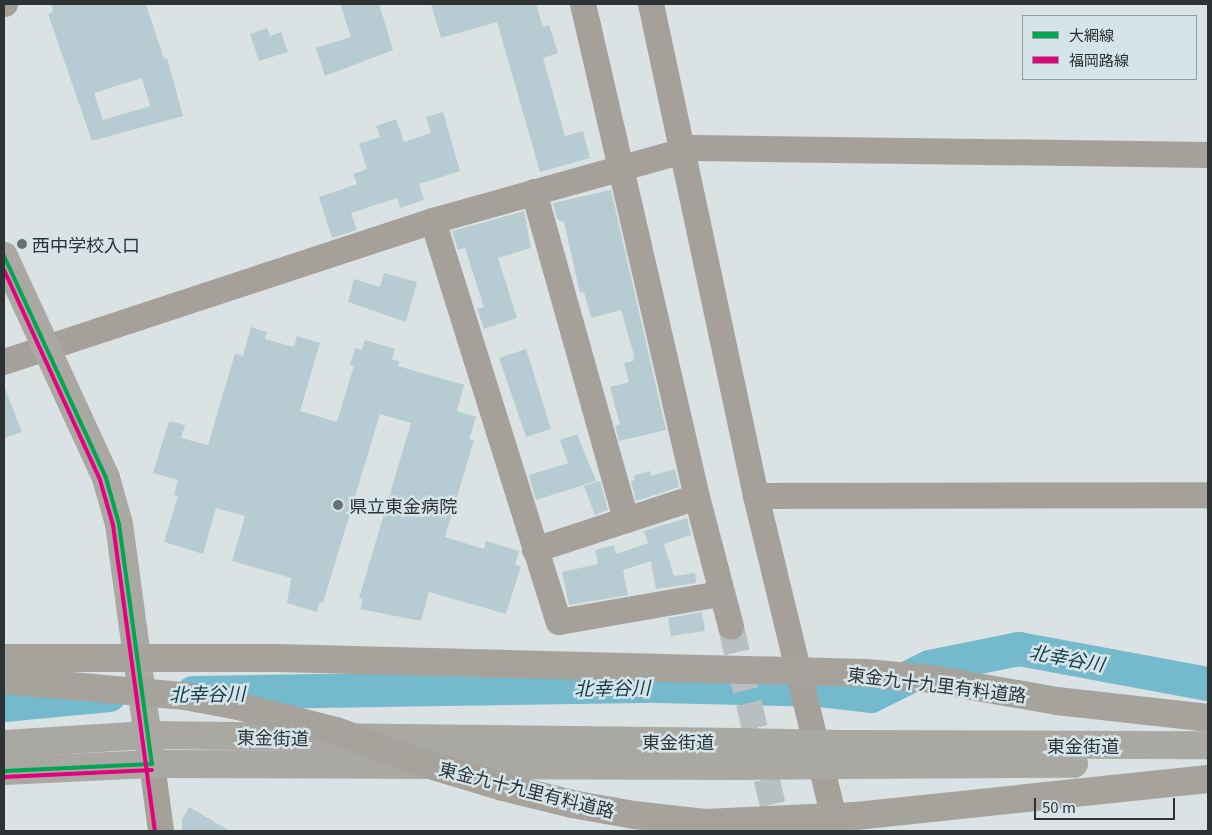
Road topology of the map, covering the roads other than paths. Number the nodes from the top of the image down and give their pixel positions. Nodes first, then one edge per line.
1 (583, 4) edge
2 (651, 4) edge
3 (684, 152) junction
4 (1208, 156) edge
5 (620, 167) junction
6 (534, 192) junction
7 (433, 221) junction
8 (4, 256) edge
9 (45, 348) junction
10 (4, 362) edge
11 (1208, 495) edge
12 (756, 496) junction
13 (697, 497) junction
14 (626, 520) junction
15 (535, 550) junction
16 (720, 594) junction
17 (731, 627) tunnel mouth
18 (4, 658) edge
19 (4, 680) edge
20 (1208, 718) edge
21 (148, 735) junction
22 (4, 744) edge
23 (1208, 745) edge
24 (740, 754) junction
25 (843, 754) junction
26 (1208, 763) edge
27 (152, 764) junction
28 (4, 771) edge
29 (1208, 779) edge
30 (846, 824) edge
31 (161, 831) edge

1 - 5 street
2 - 3 street
3 - 4 street
3 - 5 street
3 - 12 street
5 - 6 street
5 - 13 street
6 - 7 street
6 - 14 street
7 - 9 street
7 - 15 street
8 - 9 highway
9 - 10 street
9 - 21 highway
11 - 12 street
12 - 30 street
13 - 14 street
13 - 16 street
14 - 15 street
15 - 16 street
16 - 17 street
18 - 20 main road, 東金九十九里有料道路, bridge
19 - 30 main road, 東金九十九里有料道路, bridge
21 - 22 highway, 東金街道
21 - 24 highway, 東金街道
21 - 27 highway
23 - 25 highway, 東金街道
24 - 25 highway, 東金街道, bridge
24 - 27 highway, 東金街道
25 - 26 highway, 東金街道
27 - 28 highway, 東金街道
27 - 31 street
29 - 30 main road, 東金九十九里有料道路

